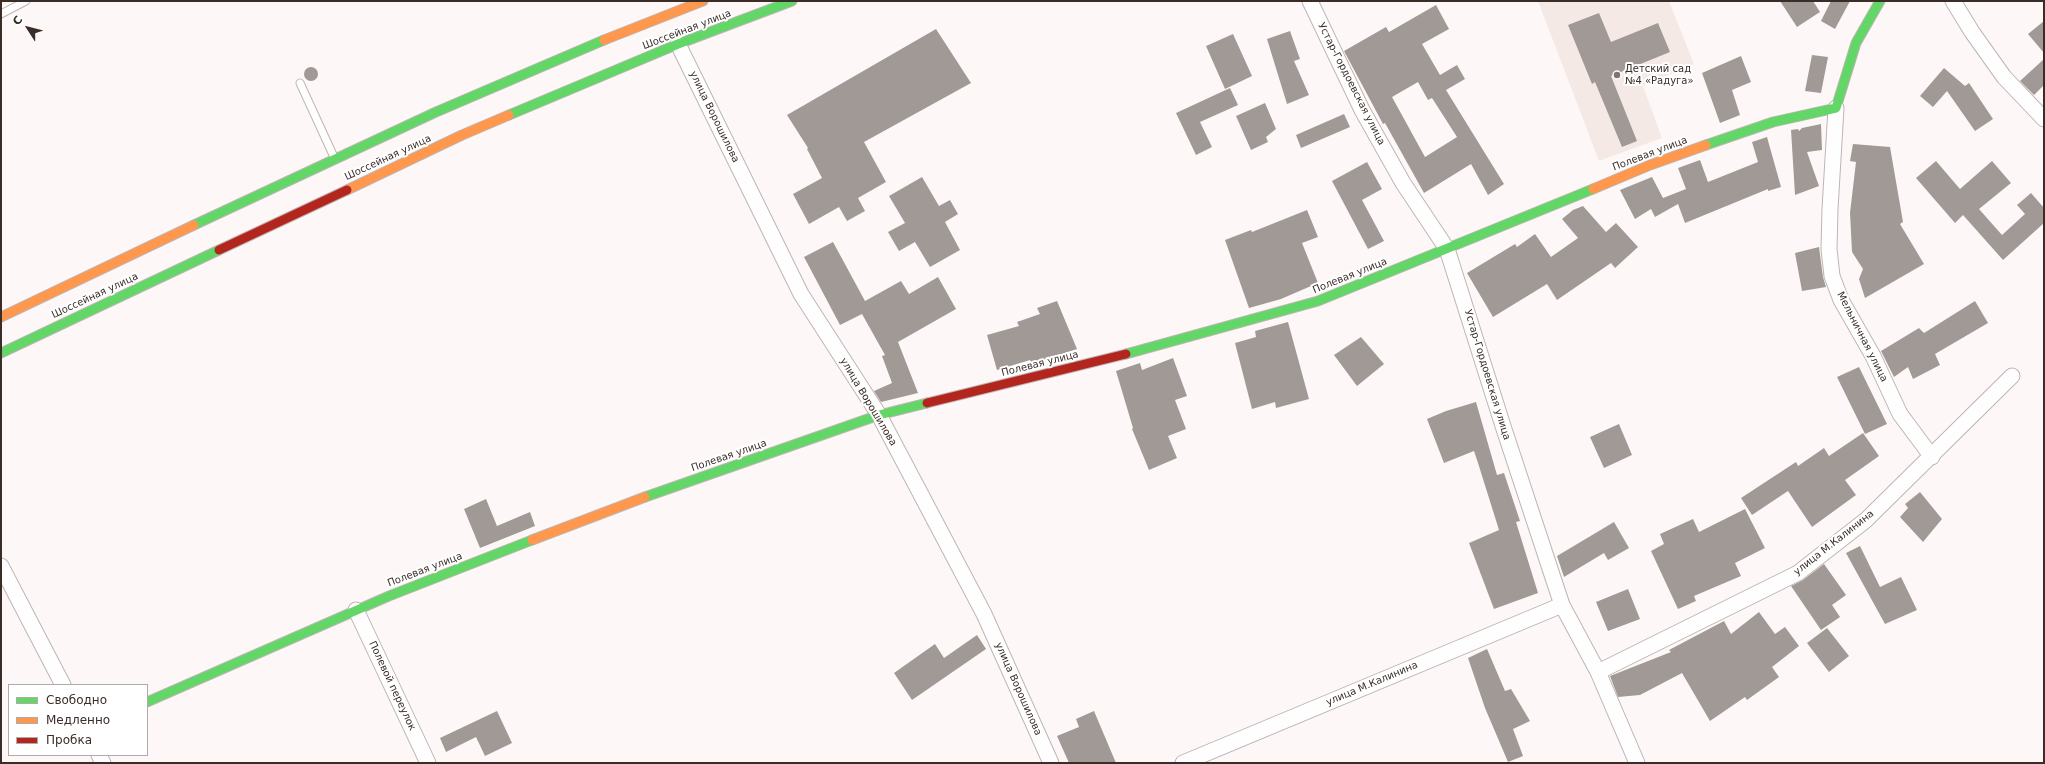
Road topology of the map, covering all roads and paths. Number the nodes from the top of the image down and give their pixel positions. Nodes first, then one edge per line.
1 (26, 1) edge
2 (702, 1) edge
3 (792, 1) edge
4 (1310, 1) edge
5 (1880, 1) edge
6 (1953, 1) edge
7 (1, 14) edge
8 (678, 44) junction
9 (300, 83) dead end
10 (1836, 108) junction
11 (2044, 119) edge
12 (335, 159) junction
13 (1447, 249) junction
14 (1, 317) edge
15 (1, 353) edge
16 (2012, 376) dead end
17 (879, 415) junction
18 (1932, 457) junction
19 (1, 566) edge
20 (1562, 605) junction
21 (356, 610) junction
22 (1598, 672) junction
23 (62, 684) edge
24 (148, 702) edge
25 (428, 763) edge
26 (1051, 763) edge
27 (1183, 763) edge
28 (1636, 763) edge

1 - 7 lane
2 - 12 street
3 - 8 street, Шоссейная улица
4 - 13 street, Устар-Гордоевская улица
5 - 10 street
6 - 11 street
8 - 15 street, Шоссейная улица
8 - 17 street, улица Ворошилова
9 - 12 lane
10 - 13 street, Полевая улица
10 - 18 street, Мельничная улица
12 - 14 street
13 - 17 street, Полевая улица
13 - 20 street, Устар-Гордоевская улица
16 - 18 street, улица М.Калинина
17 - 21 street, Полевая улица
17 - 26 street, улица Ворошилова
18 - 22 street, улица М.Калинина
19 - 23 street
20 - 22 street, Устар-Гордоевская улица
20 - 27 street, улица М.Калинина
21 - 24 street, Полевая улица
21 - 25 street, Полевой переулок
22 - 28 street, Устар-Гордоевская улица

